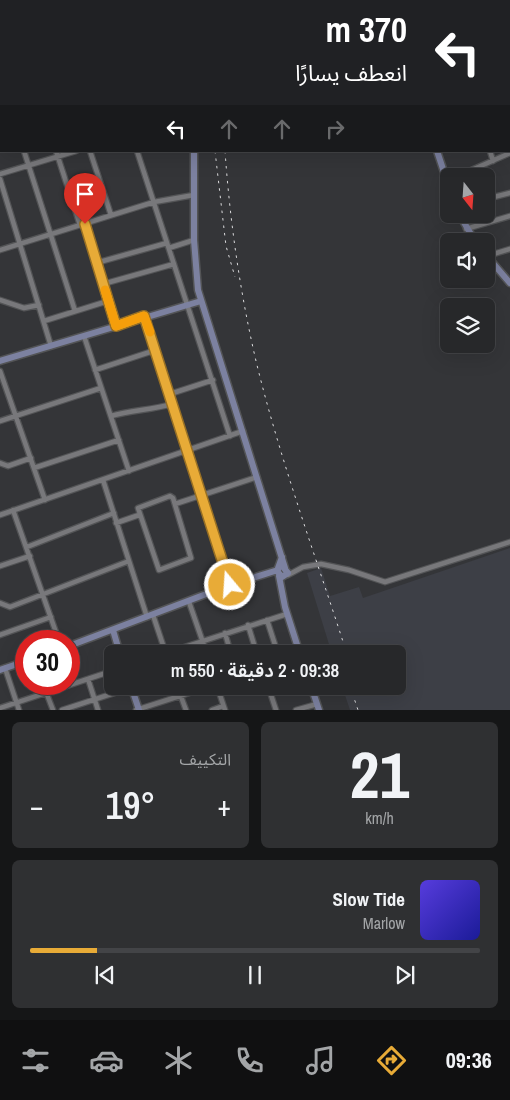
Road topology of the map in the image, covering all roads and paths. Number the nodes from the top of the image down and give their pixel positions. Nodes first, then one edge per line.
1 (24, 152) edge
2 (70, 152) edge
3 (90, 152) edge
4 (137, 152) edge
5 (194, 152) edge
6 (436, 152) edge
7 (490, 152) edge
8 (57, 154) edge
9 (510, 154) edge
10 (493, 161) junction
11 (29, 166) junction
12 (442, 168) edge
13 (477, 168) edge
14 (0, 174) edge
15 (0, 179) edge
16 (510, 193) edge
17 (194, 195) junction
18 (495, 197) edge
19 (154, 202) junction
20 (111, 216) junction
21 (510, 216) edge
22 (463, 223) edge
23 (82, 224) junction
24 (466, 229) junction
25 (469, 233) edge
26 (50, 235) junction
27 (194, 240) junction
28 (20, 244) junction
29 (168, 246) junction
30 (510, 248) edge
31 (0, 250) edge
32 (495, 253) edge
33 (96, 263) junction
34 (174, 264) junction
35 (495, 264) edge
36 (509, 279) edge
37 (103, 284) junction
38 (0, 300) edge
39 (108, 301) junction
40 (201, 301) junction
41 (188, 304) junction
42 (39, 305) junction
43 (75, 311) junction
44 (144, 316) junction
45 (44, 321) junction
46 (116, 326) junction
47 (84, 336) junction
48 (51, 346) junction
49 (156, 350) junction
50 (0, 361) edge
51 (95, 370) junction
52 (0, 371) edge
53 (213, 380) junction
54 (101, 388) junction
55 (170, 394) junction
56 (172, 404) junction
57 (16, 415) junction
58 (111, 416) junction
59 (0, 421) edge
60 (243, 431) junction
61 (230, 436) junction
62 (119, 440) junction
63 (188, 451) junction
64 (31, 458) junction
65 (0, 463) edge
66 (34, 468) junction
67 (129, 471) junction
68 (257, 477) junction
69 (103, 480) junction
70 (201, 495) junction
71 (45, 500) junction
72 (175, 504) junction
73 (13, 510) junction
74 (114, 513) junction
75 (0, 515) edge
76 (140, 515) junction
77 (116, 523) junction
78 (510, 542) edge
79 (26, 547) junction
80 (30, 556) junction
81 (129, 561) junction
82 (0, 566) edge
83 (282, 572) junction
84 (230, 585) junction
85 (43, 594) junction
86 (189, 602) junction
87 (0, 603) edge
88 (287, 614) junction
89 (51, 616) junction
90 (150, 616) junction
91 (268, 620) junction
92 (248, 625) junction
93 (55, 630) edge
94 (113, 630) junction
95 (225, 633) junction
96 (0, 635) edge
97 (203, 640) junction
98 (80, 642) edge
99 (117, 645) edge
100 (162, 645) edge
101 (188, 645) edge
102 (204, 645) edge
103 (229, 645) edge
104 (254, 645) edge
105 (275, 645) edge
106 (297, 645) edge
107 (15, 665) edge
108 (3, 669) edge
109 (104, 674) edge
110 (88, 679) junction
111 (80, 681) edge
112 (37, 695) edge
113 (47, 695) edge
114 (110, 695) edge
115 (135, 695) edge
116 (184, 695) edge
117 (220, 695) edge
118 (271, 695) edge
119 (314, 695) edge
120 (181, 696) junction
121 (95, 700) junction
122 (16, 702) junction
123 (318, 707) edge
124 (0, 708) edge
125 (224, 708) edge
126 (19, 710) edge
127 (53, 710) edge
128 (62, 710) edge
129 (98, 710) edge
130 (138, 710) edge
131 (186, 710) edge
132 (212, 710) edge
133 (276, 710) edge
134 (296, 710) edge

1 - 11 street
2 - 8 street
3 - 20 street
4 - 19 street
5 - 17 main road
6 - 12 main road
7 - 10 street
8 - 11 street
8 - 23 street
9 - 10 street
10 - 13 street
11 - 14 street
11 - 26 street
15 - 28 street
16 - 18 street
17 - 19 street
17 - 27 main road
19 - 20 street
19 - 29 street
20 - 23 street
21 - 24 street
22 - 24 main road
23 - 26 street
23 - 33 street
24 - 25 main road
26 - 28 street
26 - 43 street
27 - 29 street
27 - 40 main road
28 - 31 street
28 - 42 street
29 - 33 street
29 - 34 street
30 - 32 street
33 - 37 street
34 - 37 street
34 - 41 street
35 - 36 main road
37 - 39 street
38 - 42 street
39 - 43 street
39 - 46 street
40 - 41 main road
40 - 60 main road
41 - 44 main road
41 - 53 street
42 - 45 street
43 - 45 street
44 - 46 main road
44 - 49 street
45 - 48 street
46 - 47 main road
47 - 48 main road
47 - 51 street
48 - 50 main road
49 - 51 street
49 - 55 street
51 - 54 street
52 - 57 street
53 - 55 street
53 - 61 street
54 - 57 street
54 - 58 street
55 - 56 street
56 - 58 street
56 - 63 street
57 - 59 street
57 - 64 street
58 - 62 street
60 - 61 street
60 - 68 main road
61 - 63 street
62 - 66 street
62 - 67 street
63 - 67 street
63 - 70 street
64 - 65 street
64 - 66 street
66 - 71 street
67 - 69 street
68 - 70 street
68 - 83 main road
69 - 71 street
69 - 74 street
70 - 72 street
70 - 84 street
71 - 73 street
72 - 76 street
72 - 76 street
73 - 75 street
73 - 79 street
74 - 77 street
74 - 79 street
76 - 77 street
77 - 81 street
78 - 83 street
79 - 80 street
80 - 82 street
80 - 85 street
81 - 85 street
81 - 90 street
83 - 84 main road
83 - 88 main road
84 - 86 main road
85 - 87 street
85 - 89 street
86 - 90 main road
86 - 97 street
88 - 91 street
88 - 106 main road
89 - 93 street
89 - 96 street
90 - 94 main road
90 - 100 street
91 - 92 street
91 - 105 street
92 - 95 street
92 - 104 street
94 - 98 main road
94 - 99 main road
95 - 97 street
95 - 103 street
97 - 101 street
97 - 102 street
107 - 108 main road
108 - 122 street
109 - 110 street
110 - 111 street
110 - 121 street
112 - 122 street
113 - 127 street
114 - 121 street
115 - 130 main road
116 - 120 street
117 - 125 street
118 - 133 street
119 - 123 main road
120 - 130 street
120 - 131 street
121 - 128 street
121 - 129 street
122 - 124 street
122 - 126 street
123 - 134 street
125 - 132 street

